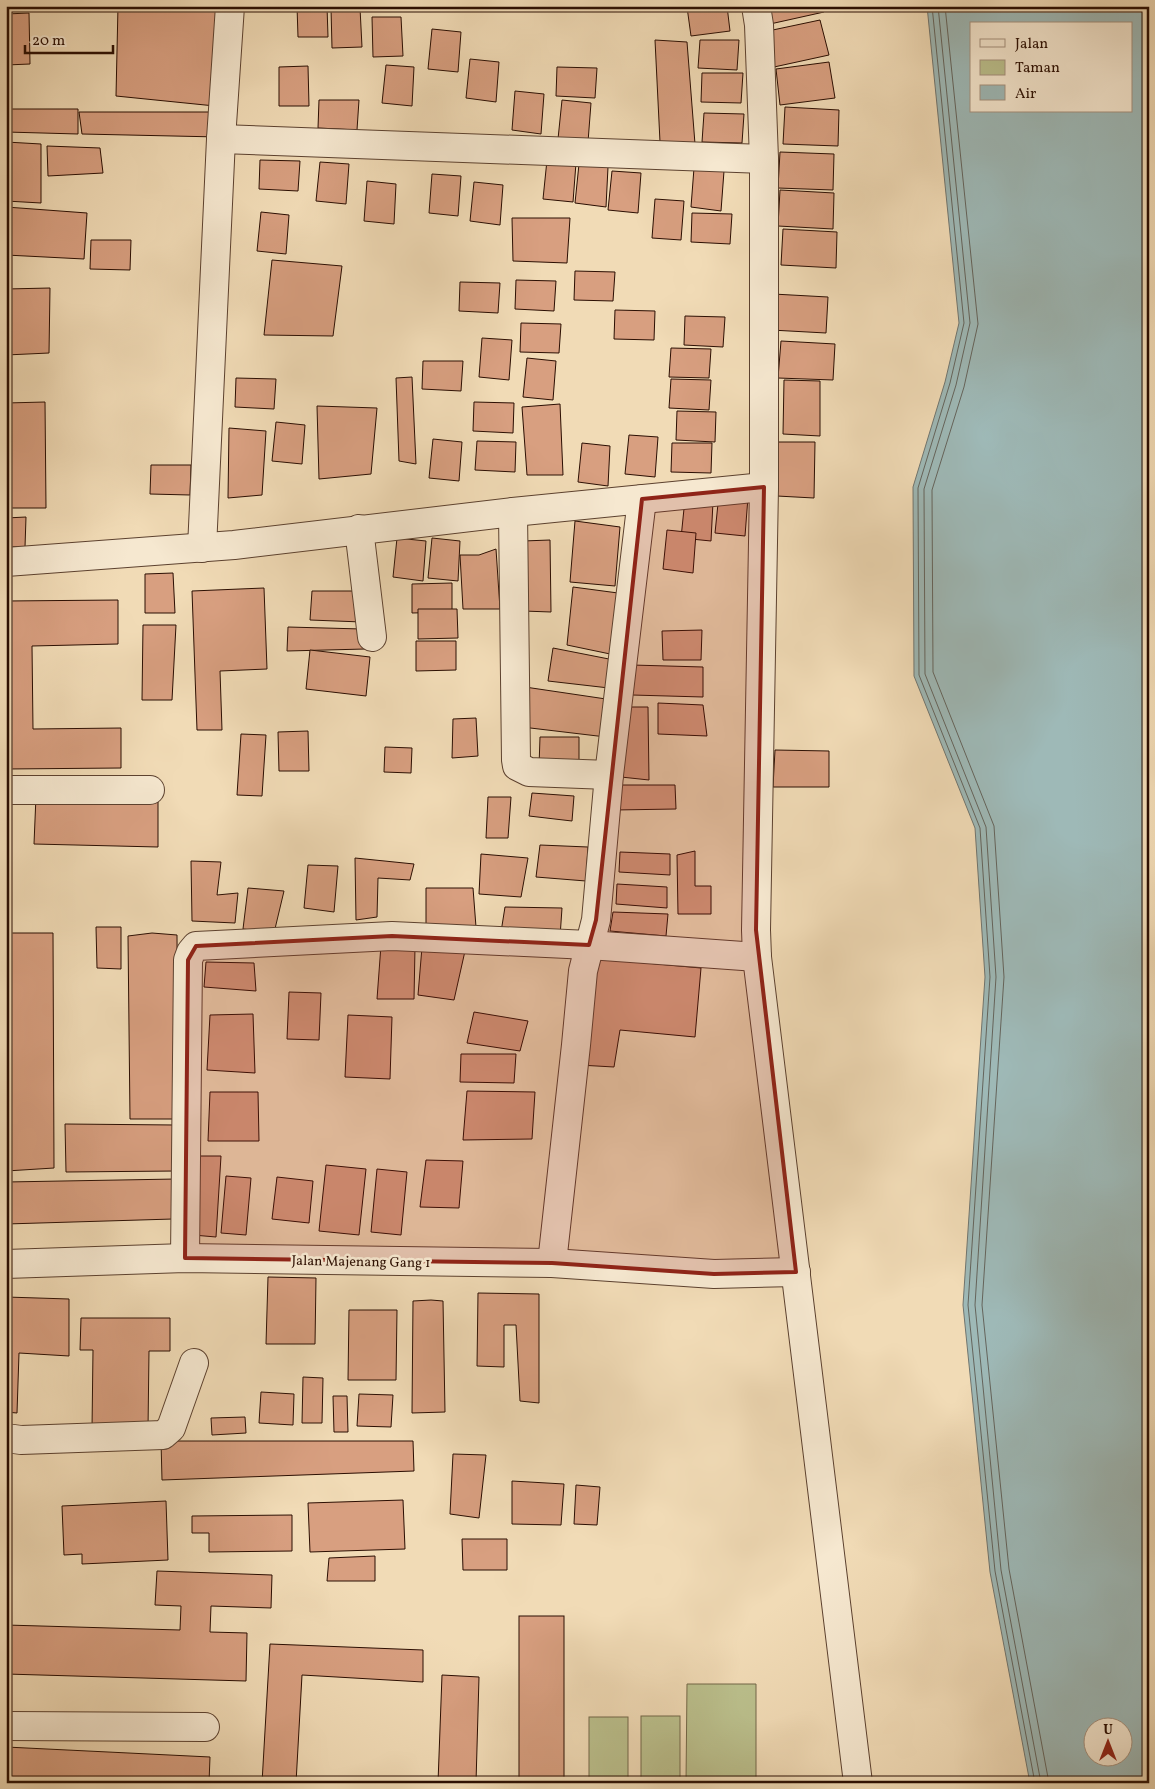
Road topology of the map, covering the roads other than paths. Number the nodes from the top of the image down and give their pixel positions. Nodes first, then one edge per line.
1 (230, 6) edge
2 (756, 6) edge
3 (221, 138) junction
4 (764, 159) junction
5 (764, 487) junction
6 (642, 498) junction
7 (513, 512) junction
8 (359, 529) junction
9 (202, 548) junction
10 (6, 562) edge
11 (372, 637) dead end
12 (608, 775) junction
13 (6, 790) edge
14 (150, 790) dead end
15 (589, 946) junction
16 (757, 956) junction
17 (185, 1258) junction
18 (552, 1263) junction
19 (6, 1264) edge
20 (796, 1272) junction
21 (194, 1363) dead end
22 (6, 1438) edge
23 (6, 1726) edge
24 (205, 1726) dead end
25 (858, 1783) edge

1 - 3 street
2 - 4 street
3 - 4 street
3 - 9 street
4 - 5 street
5 - 6 street
5 - 16 street
6 - 7 street
6 - 12 street
7 - 8 street
7 - 12 street
8 - 9 street
8 - 11 street
9 - 10 street
12 - 15 street
13 - 14 street
15 - 16 street
15 - 17 street
15 - 18 street
16 - 20 street
17 - 18 street, Jalan Majenang Gang 1
17 - 19 street, Jalan Majenang Gang 1
18 - 20 street, Jalan Majenang Gang 1
20 - 25 street
21 - 22 street
23 - 24 street

